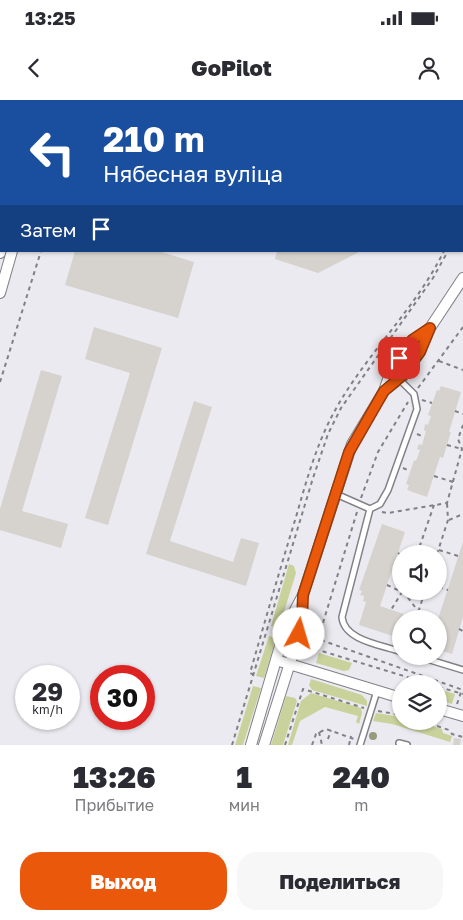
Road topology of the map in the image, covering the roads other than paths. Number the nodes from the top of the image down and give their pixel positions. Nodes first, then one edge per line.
1 (12, 252) edge
2 (463, 278) edge
3 (0, 293) edge
4 (430, 328) junction
5 (399, 379) junction
6 (384, 391) junction
7 (336, 494) junction
8 (370, 509) junction
9 (303, 595) junction
10 (392, 649) edge
11 (276, 660) junction
12 (290, 664) junction
13 (447, 665) edge
14 (463, 670) edge
15 (378, 690) junction
16 (392, 695) edge
17 (447, 711) edge
18 (463, 716) edge
19 (400, 743) dead end
20 (250, 745) edge
21 (264, 745) edge
22 (360, 745) edge
23 (407, 745) edge

1 - 3 street
2 - 4 street
4 - 5 street
4 - 6 street
5 - 6 street
5 - 8 lane
6 - 7 street
7 - 8 lane
7 - 9 street
8 - 10 lane
9 - 11 street
9 - 12 street
11 - 12 street
11 - 20 street
12 - 15 street
12 - 21 street
13 - 14 lane
15 - 16 street
15 - 22 lane
17 - 18 street
19 - 23 lane

